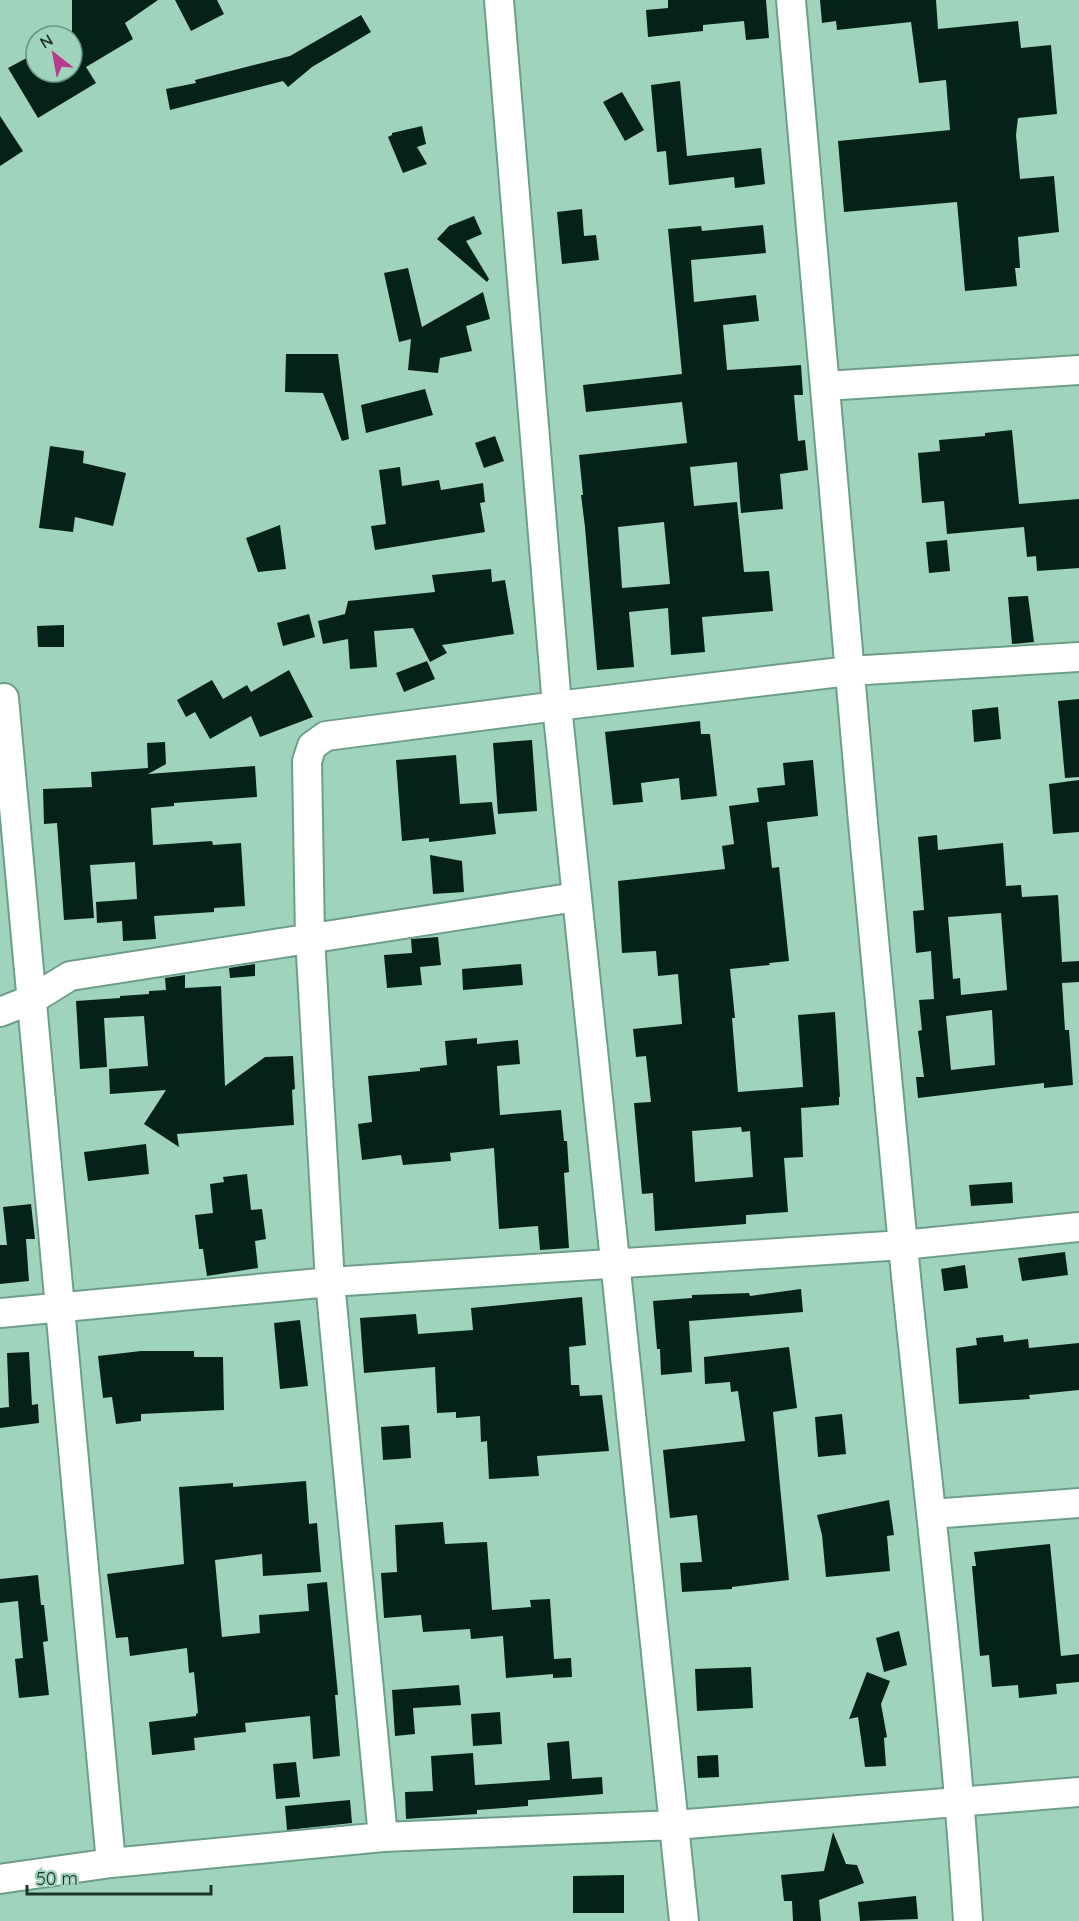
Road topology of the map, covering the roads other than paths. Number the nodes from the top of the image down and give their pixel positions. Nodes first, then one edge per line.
1 (499, 0) edge
2 (791, 0) edge
3 (1079, 370) edge
4 (825, 386) junction
5 (1079, 657) edge
6 (849, 671) junction
7 (4, 698) dead end
8 (557, 706) junction
9 (576, 897) junction
10 (310, 938) junction
11 (33, 999) junction
12 (0, 1012) edge
13 (1079, 1227) edge
14 (903, 1245) junction
15 (615, 1264) junction
16 (330, 1282) junction
17 (61, 1306) junction
18 (0, 1313) edge
19 (1079, 1503) edge
20 (931, 1514) junction
21 (1079, 1792) edge
22 (961, 1803) junction
23 (675, 1826) junction
24 (383, 1837) junction
25 (111, 1863) junction
26 (0, 1879) edge
27 (684, 1921) edge
28 (968, 1921) edge

1 - 8 street
2 - 4 street
3 - 4 street
4 - 6 street
5 - 6 street
6 - 8 street
6 - 14 street
7 - 11 street
8 - 9 street
8 - 10 street
9 - 10 street
9 - 15 street
10 - 11 street
10 - 16 street
11 - 12 street
11 - 17 street
13 - 14 street
14 - 15 street
14 - 20 street
15 - 16 street
15 - 23 street
16 - 17 street
16 - 24 street
17 - 18 street
17 - 25 street
19 - 20 street
20 - 22 street
21 - 22 street
22 - 23 street
22 - 28 street
23 - 24 street
23 - 27 street
24 - 25 street
25 - 26 street

